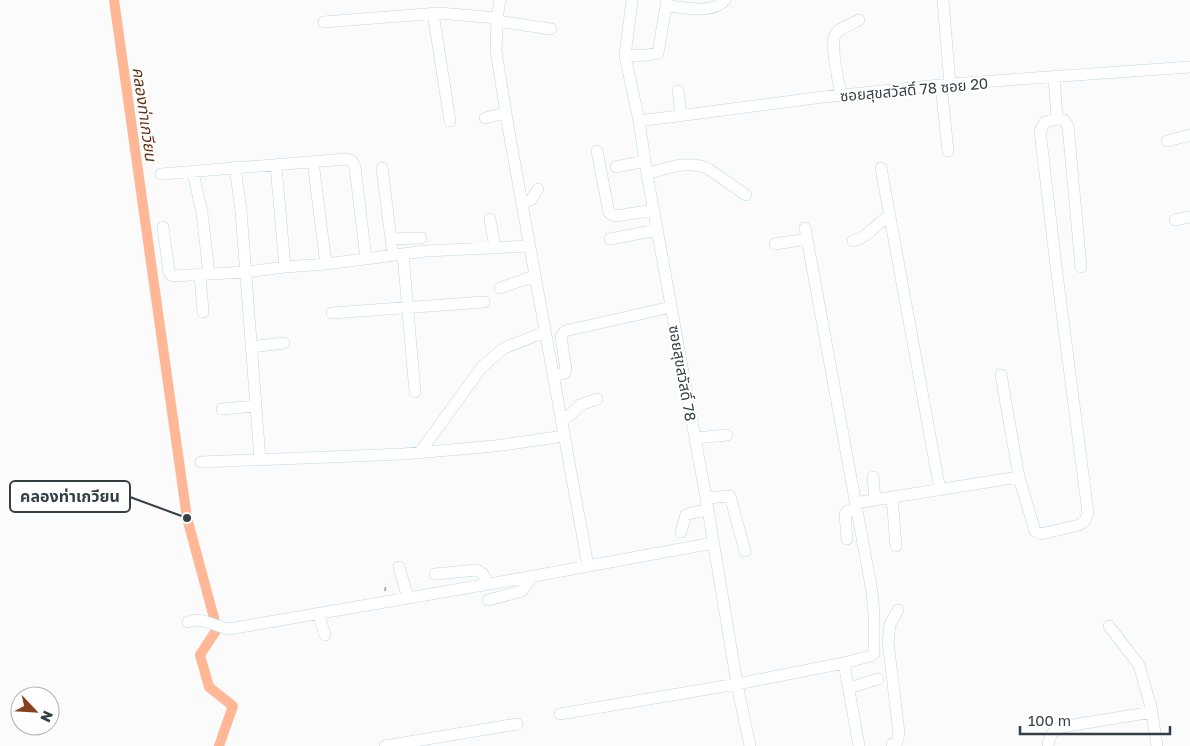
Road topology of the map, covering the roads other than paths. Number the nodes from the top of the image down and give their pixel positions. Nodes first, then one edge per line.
1 (500, 0) edge
2 (632, 0) edge
3 (725, 0) edge
4 (943, 0) edge
5 (666, 3) edge
6 (433, 13) junction
7 (497, 19) junction
8 (859, 20) dead end
9 (324, 22) dead end
10 (551, 29) dead end
11 (625, 56) junction
12 (1190, 67) edge
13 (1054, 77) junction
14 (945, 85) junction
15 (678, 91) dead end
16 (841, 96) junction
17 (506, 113) junction
18 (681, 115) junction
19 (485, 118) dead end
20 (1057, 119) junction
21 (639, 120) junction
22 (450, 121) dead end
23 (1190, 136) edge
24 (1167, 141) dead end
25 (597, 151) dead end
26 (948, 151) dead end
27 (645, 161) junction
28 (313, 162) junction
29 (276, 166) junction
30 (616, 167) dead end
31 (235, 168) junction
32 (382, 168) dead end
33 (881, 168) dead end
34 (193, 172) junction
35 (162, 174) dead end
36 (647, 174) junction
37 (538, 189) dead end
38 (746, 195) dead end
39 (522, 202) junction
40 (654, 210) junction
41 (890, 216) junction
42 (1190, 217) edge
43 (490, 219) dead end
44 (1175, 220) dead end
45 (163, 227) dead end
46 (657, 230) junction
47 (421, 238) dead end
48 (391, 239) junction
49 (610, 239) dead end
50 (853, 241) dead end
51 (774, 244) dead end
52 (529, 246) junction
53 (495, 248) junction
54 (398, 254) junction
55 (366, 259) junction
56 (326, 264) junction
57 (285, 267) junction
58 (1082, 267) dead end
59 (246, 272) junction
60 (204, 274) junction
61 (535, 276) junction
62 (500, 288) dead end
63 (484, 302) dead end
64 (671, 307) junction
65 (407, 308) junction
66 (203, 312) dead end
67 (332, 313) dead end
68 (545, 332) junction
69 (284, 343) dead end
70 (251, 347) junction
71 (1001, 375) dead end
72 (553, 376) junction
73 (415, 392) dead end
74 (597, 399) dead end
75 (256, 406) junction
76 (222, 408) dead end
77 (562, 420) junction
78 (727, 435) dead end
79 (564, 436) junction
80 (695, 438) junction
81 (420, 452) junction
82 (260, 459) junction
83 (201, 462) dead end
84 (873, 477) dead end
85 (1020, 477) junction
86 (940, 490) junction
87 (892, 497) junction
88 (875, 500) junction
89 (706, 504) junction
90 (856, 507) junction
91 (681, 532) dead end
92 (847, 538) dead end
93 (713, 543) junction
94 (896, 546) dead end
95 (745, 551) dead end
96 (588, 566) junction
97 (399, 567) dead end
98 (435, 574) dead end
99 (529, 577) junction
100 (488, 584) junction
101 (408, 598) junction
102 (488, 600) dead end
103 (898, 610) dead end
104 (318, 614) junction
105 (194, 620) dead end
106 (1109, 626) dead end
107 (324, 635) dead end
108 (874, 653) junction
109 (889, 655) junction
110 (844, 663) junction
111 (878, 679) dead end
112 (737, 684) junction
113 (849, 688) junction
114 (1152, 712) junction
115 (560, 714) dead end
116 (517, 724) dead end
117 (892, 744) dead end
118 (385, 746) edge
119 (750, 746) edge
120 (859, 746) edge
121 (1048, 746) edge
122 (1157, 746) edge

1 - 7 street
2 - 11 street, ซอยสุขสวัสดิ์ 78
3 - 5 street
4 - 14 street
5 - 11 street
6 - 7 street
6 - 9 street
6 - 22 street
7 - 10 street
7 - 17 street
8 - 16 street
11 - 21 street, ซอยสุขสวัสดิ์ 78
12 - 13 street, ซอยสุขสวัสดิ์ 78 ซอย 20
13 - 14 street, ซอยสุขสวัสดิ์ 78 ซอย 20
13 - 20 street
14 - 16 street, ซอยสุขสวัสดิ์ 78 ซอย 20
14 - 26 street
15 - 18 street
16 - 18 street, ซอยสุขสวัสดิ์ 78 ซอย 20
17 - 19 street
17 - 39 street
18 - 21 street, ซอยสุขสวัสดิ์ 78 ซอย 20
20 - 58 street
20 - 85 street
21 - 27 street, ซอยสุขสวัสดิ์ 78
23 - 24 street
25 - 40 street
27 - 30 street
27 - 36 street, ซอยสุขสวัสดิ์ 78
28 - 29 street
28 - 55 street
28 - 56 street
29 - 31 street
29 - 57 street
31 - 34 street
31 - 59 street
32 - 48 street
33 - 41 street
34 - 35 street
34 - 60 street
36 - 38 street
36 - 40 street, ซอยสุขสวัสดิ์ 78
37 - 39 street
39 - 52 street
40 - 46 street, ซอยสุขสวัสดิ์ 78
41 - 50 street
41 - 86 street
42 - 44 street
43 - 53 street
45 - 60 street
46 - 49 street
46 - 64 street, ซอยสุขสวัสดิ์ 78
47 - 48 street
48 - 54 street
51 - 90 street
52 - 53 street
52 - 61 street
53 - 54 street
54 - 55 street
54 - 65 street
55 - 56 street
56 - 57 street
57 - 59 street
59 - 60 street
59 - 70 street
60 - 66 street
61 - 62 street
61 - 68 street
63 - 65 street
64 - 72 street
64 - 80 street, ซอยสุขสวัสดิ์ 78
65 - 67 street
65 - 73 street
68 - 72 street
68 - 81 street
69 - 70 street
70 - 75 street
71 - 85 street
72 - 77 street
74 - 77 street
75 - 76 street
75 - 82 street
77 - 79 street
78 - 80 street
79 - 81 street
79 - 96 street
80 - 89 street, ซอยสุขสวัสดิ์ 78
81 - 82 street
82 - 83 street
84 - 88 street
85 - 86 street
86 - 87 street
87 - 88 street
87 - 94 street
88 - 90 street
89 - 91 street
89 - 93 street, ซอยสุขสวัสดิ์ 78
89 - 95 street
90 - 92 street
90 - 108 street
93 - 96 street
93 - 112 street, ซอยสุขสวัสดิ์ 78
96 - 99 street
97 - 101 street
98 - 100 street
99 - 100 street
99 - 102 street
100 - 101 street
101 - 104 street
103 - 109 street
104 - 105 street
104 - 107 street
106 - 114 street
108 - 109 street
108 - 110 street
109 - 117 street
110 - 112 street
110 - 113 street
111 - 113 street
112 - 115 street
112 - 119 street, ซอยสุขสวัสดิ์ 78
113 - 120 street
114 - 121 street
114 - 122 street
116 - 118 street

